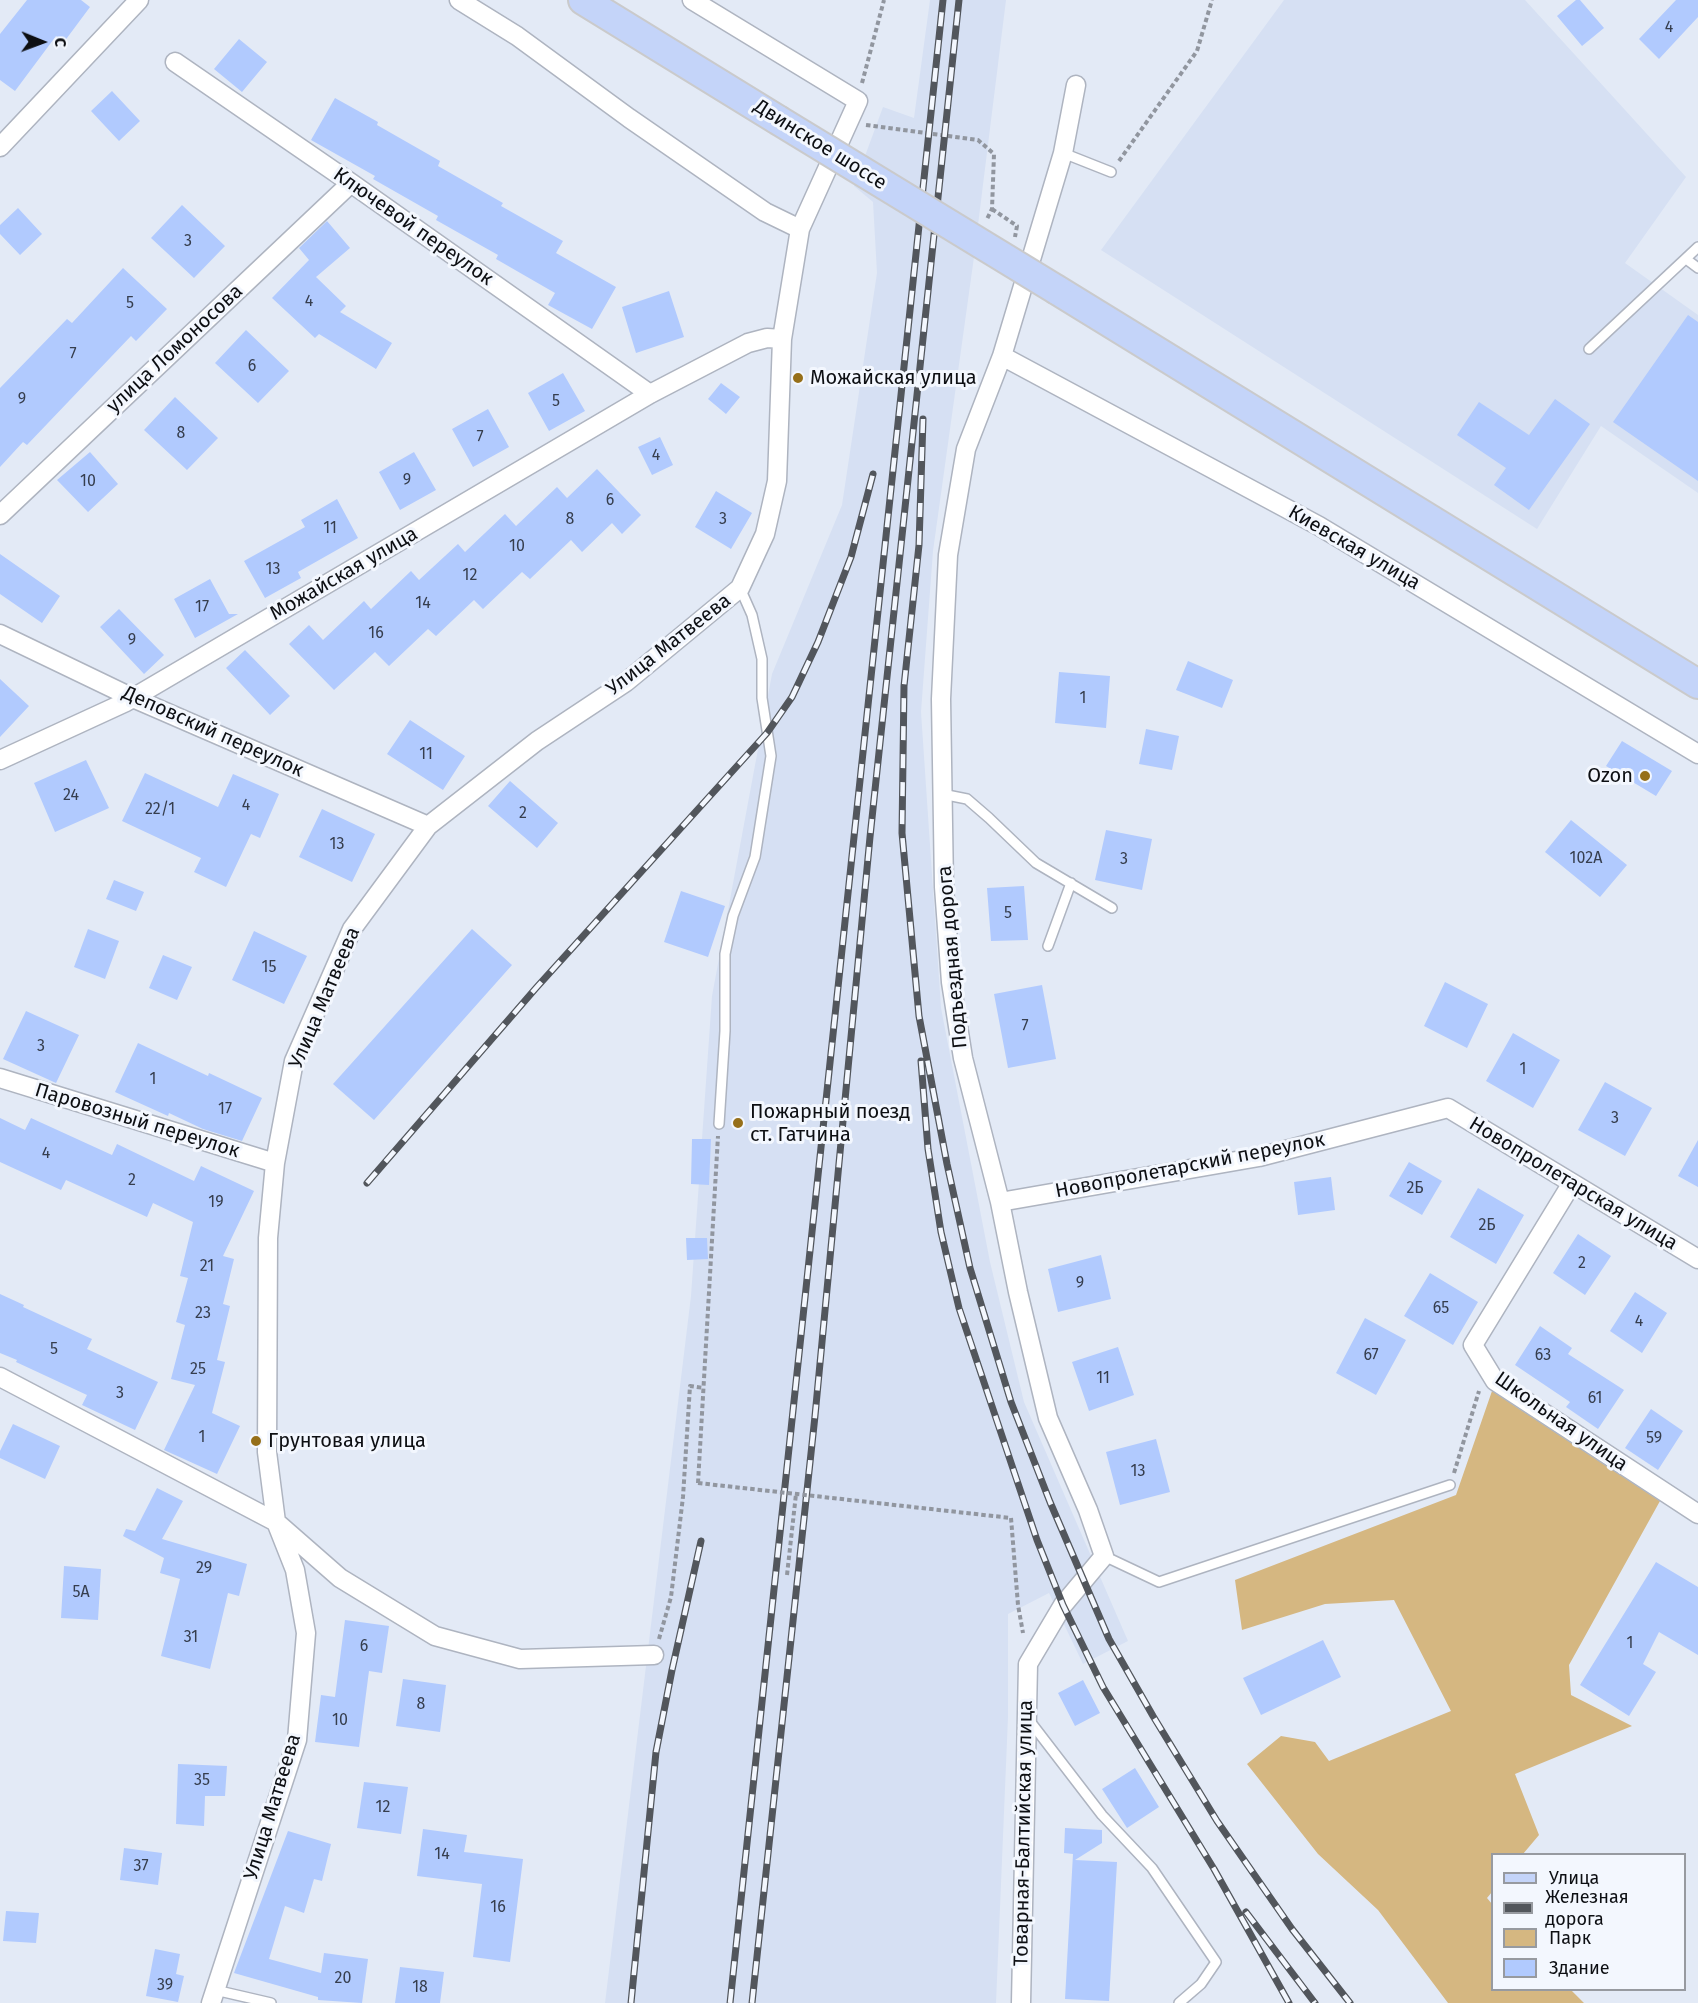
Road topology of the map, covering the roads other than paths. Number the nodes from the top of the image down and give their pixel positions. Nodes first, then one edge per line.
1 (139, 0) edge
2 (459, 0) edge
3 (584, 0) edge
4 (692, 0) edge
5 (175, 62) dead end
6 (1076, 85) dead end
7 (0, 147) edge
8 (1063, 153) junction
9 (1111, 172) road end
10 (351, 183) junction
11 (800, 229) junction
12 (1698, 247) edge
13 (1686, 259) junction
14 (1698, 268) edge
15 (782, 339) junction
16 (1589, 349) dead end
17 (1002, 356) junction
18 (650, 394) junction
19 (0, 515) edge
20 (740, 588) junction
21 (0, 634) edge
22 (1698, 684) edge
23 (133, 698) junction
24 (1698, 754) edge
25 (0, 760) edge
26 (942, 794) junction
27 (428, 826) junction
28 (1071, 884) junction
29 (1113, 908) dead end
30 (1048, 946) dead end
31 (0, 1078) edge
32 (1448, 1108) joint
33 (719, 1124) road end
34 (275, 1163) junction
35 (1572, 1183) junction
36 (1000, 1202) junction
37 (1698, 1259) edge
38 (0, 1377) edge
39 (1450, 1485) road end
40 (1698, 1514) edge
41 (276, 1522) junction
42 (1104, 1556) junction
43 (654, 1655) road end
44 (1027, 1718) junction
45 (213, 1996) edge
46 (271, 2003) edge
47 (1021, 2003) edge
48 (1179, 2003) edge

1 - 7 street
2 - 11 street
3 - 22 main road, Двинское шоссе, bridge
4 - 11 street, Улица Матвеева
5 - 10 street, Ключевой переулок
6 - 8 street, Подъездная дорога
8 - 9 lane
8 - 17 street, Подъездная дорога
10 - 18 street, Ключевой переулок
10 - 19 street, улица Ломоносова
11 - 15 street, Улица Матвеева
12 - 13 lane
13 - 14 lane
13 - 16 lane
15 - 18 street, Можайская улица
15 - 20 street, Улица Матвеева
17 - 24 street, Киевская улица
17 - 26 street, Подъездная дорога
18 - 23 street, Можайская улица
20 - 27 street, Улица Матвеева
20 - 33 lane
21 - 23 street, Деповский переулок
23 - 25 street, Можайская улица
23 - 27 street, Деповский переулок
26 - 28 lane
26 - 36 street, Подъездная дорога
27 - 34 street, Улица Матвеева
28 - 29 lane
28 - 30 lane
31 - 34 street, Паровозный переулок
32 - 35 street, Новопролетарская улица
32 - 36 street, Новопролетарский переулок
34 - 41 street, Улица Матвеева
35 - 37 street, Новопролетарская улица
35 - 40 street, Школьная улица
36 - 42 street, Подъездная дорога
38 - 41 street
39 - 42 lane
41 - 43 street
41 - 45 street, Улица Матвеева
42 - 44 street, Товарная-Балтийская улица
44 - 47 street, Товарная-Балтийская улица
44 - 48 lane
45 - 46 lane

